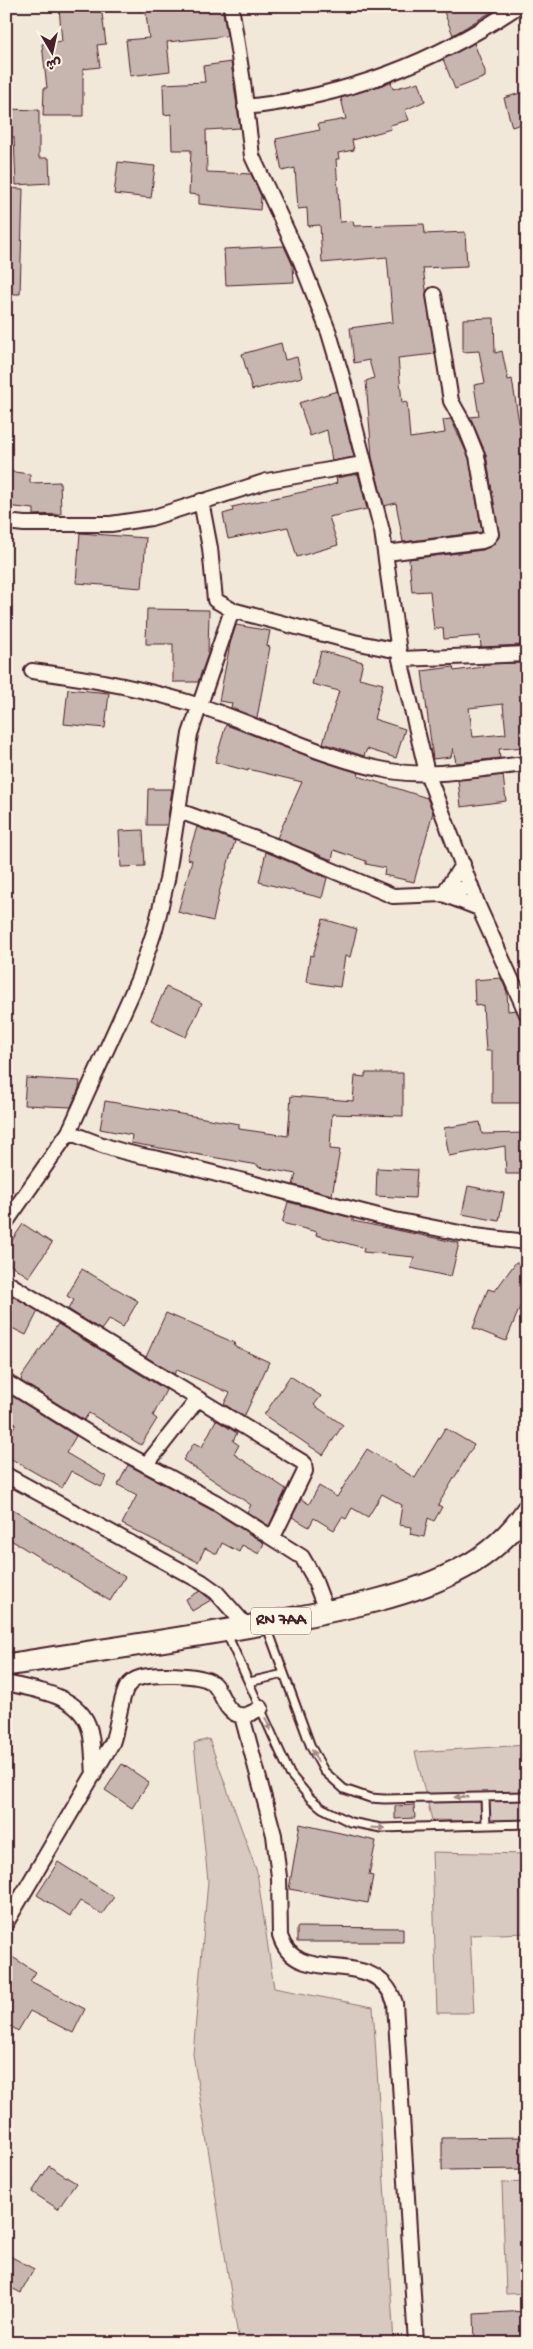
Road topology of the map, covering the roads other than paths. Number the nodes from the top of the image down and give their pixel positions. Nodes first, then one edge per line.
1 (231, 6) edge
2 (518, 6) edge
3 (245, 107) junction
4 (434, 295) dead end
5 (363, 464) junction
6 (201, 501) junction
7 (6, 522) edge
8 (386, 553) junction
9 (232, 610) junction
10 (527, 654) edge
11 (400, 655) junction
12 (32, 671) dead end
13 (199, 706) junction
14 (527, 764) edge
15 (427, 773) junction
16 (179, 811) junction
17 (463, 864) junction
18 (471, 886) junction
19 (443, 894) junction
20 (479, 908) junction
21 (527, 1014) edge
22 (69, 1132) junction
23 (6, 1222) edge
24 (527, 1242) edge
25 (6, 1282) edge
26 (6, 1382) edge
27 (198, 1399) junction
28 (146, 1465) junction
29 (6, 1475) edge
30 (527, 1510) edge
31 (273, 1538) junction
32 (327, 1613) junction
33 (257, 1625) junction
34 (226, 1632) junction
35 (6, 1664) edge
36 (284, 1674) junction
37 (249, 1682) junction
38 (6, 1683) edge
39 (261, 1708) junction
40 (242, 1716) junction
41 (94, 1776) junction
42 (527, 1796) edge
43 (485, 1797) junction
44 (527, 1824) edge
45 (486, 1825) junction
46 (6, 1922) edge
47 (416, 2343) edge

1 - 3 street
2 - 3 street
3 - 5 street
4 - 8 street
5 - 6 street
5 - 8 street
6 - 7 street
6 - 9 street
8 - 11 street
9 - 11 street
9 - 13 street
10 - 11 street
11 - 15 street
12 - 13 street
13 - 15 street
13 - 16 street
14 - 15 street
15 - 17 street
16 - 19 street
16 - 22 street
17 - 18 street
17 - 19 street
18 - 19 street
18 - 20 street
19 - 20 street
20 - 21 street
22 - 23 street
22 - 24 street
25 - 27 street
26 - 28 street
27 - 28 street
27 - 31 street
28 - 31 street
29 - 33 street
30 - 32 main road, RN 7AA
31 - 32 street
32 - 33 main road, RN 7AA
33 - 34 main road, RN 7AA
33 - 36 lane
34 - 35 main road, RN 7AA
34 - 37 lane
36 - 37 lane
43 -> 36 lane
37 - 39 lane
38 - 41 street
39 - 40 street
39 -> 45 lane
40 - 41 street
40 - 47 street
41 - 46 street
42 - 43 lane
43 - 45 lane
44 - 45 lane

